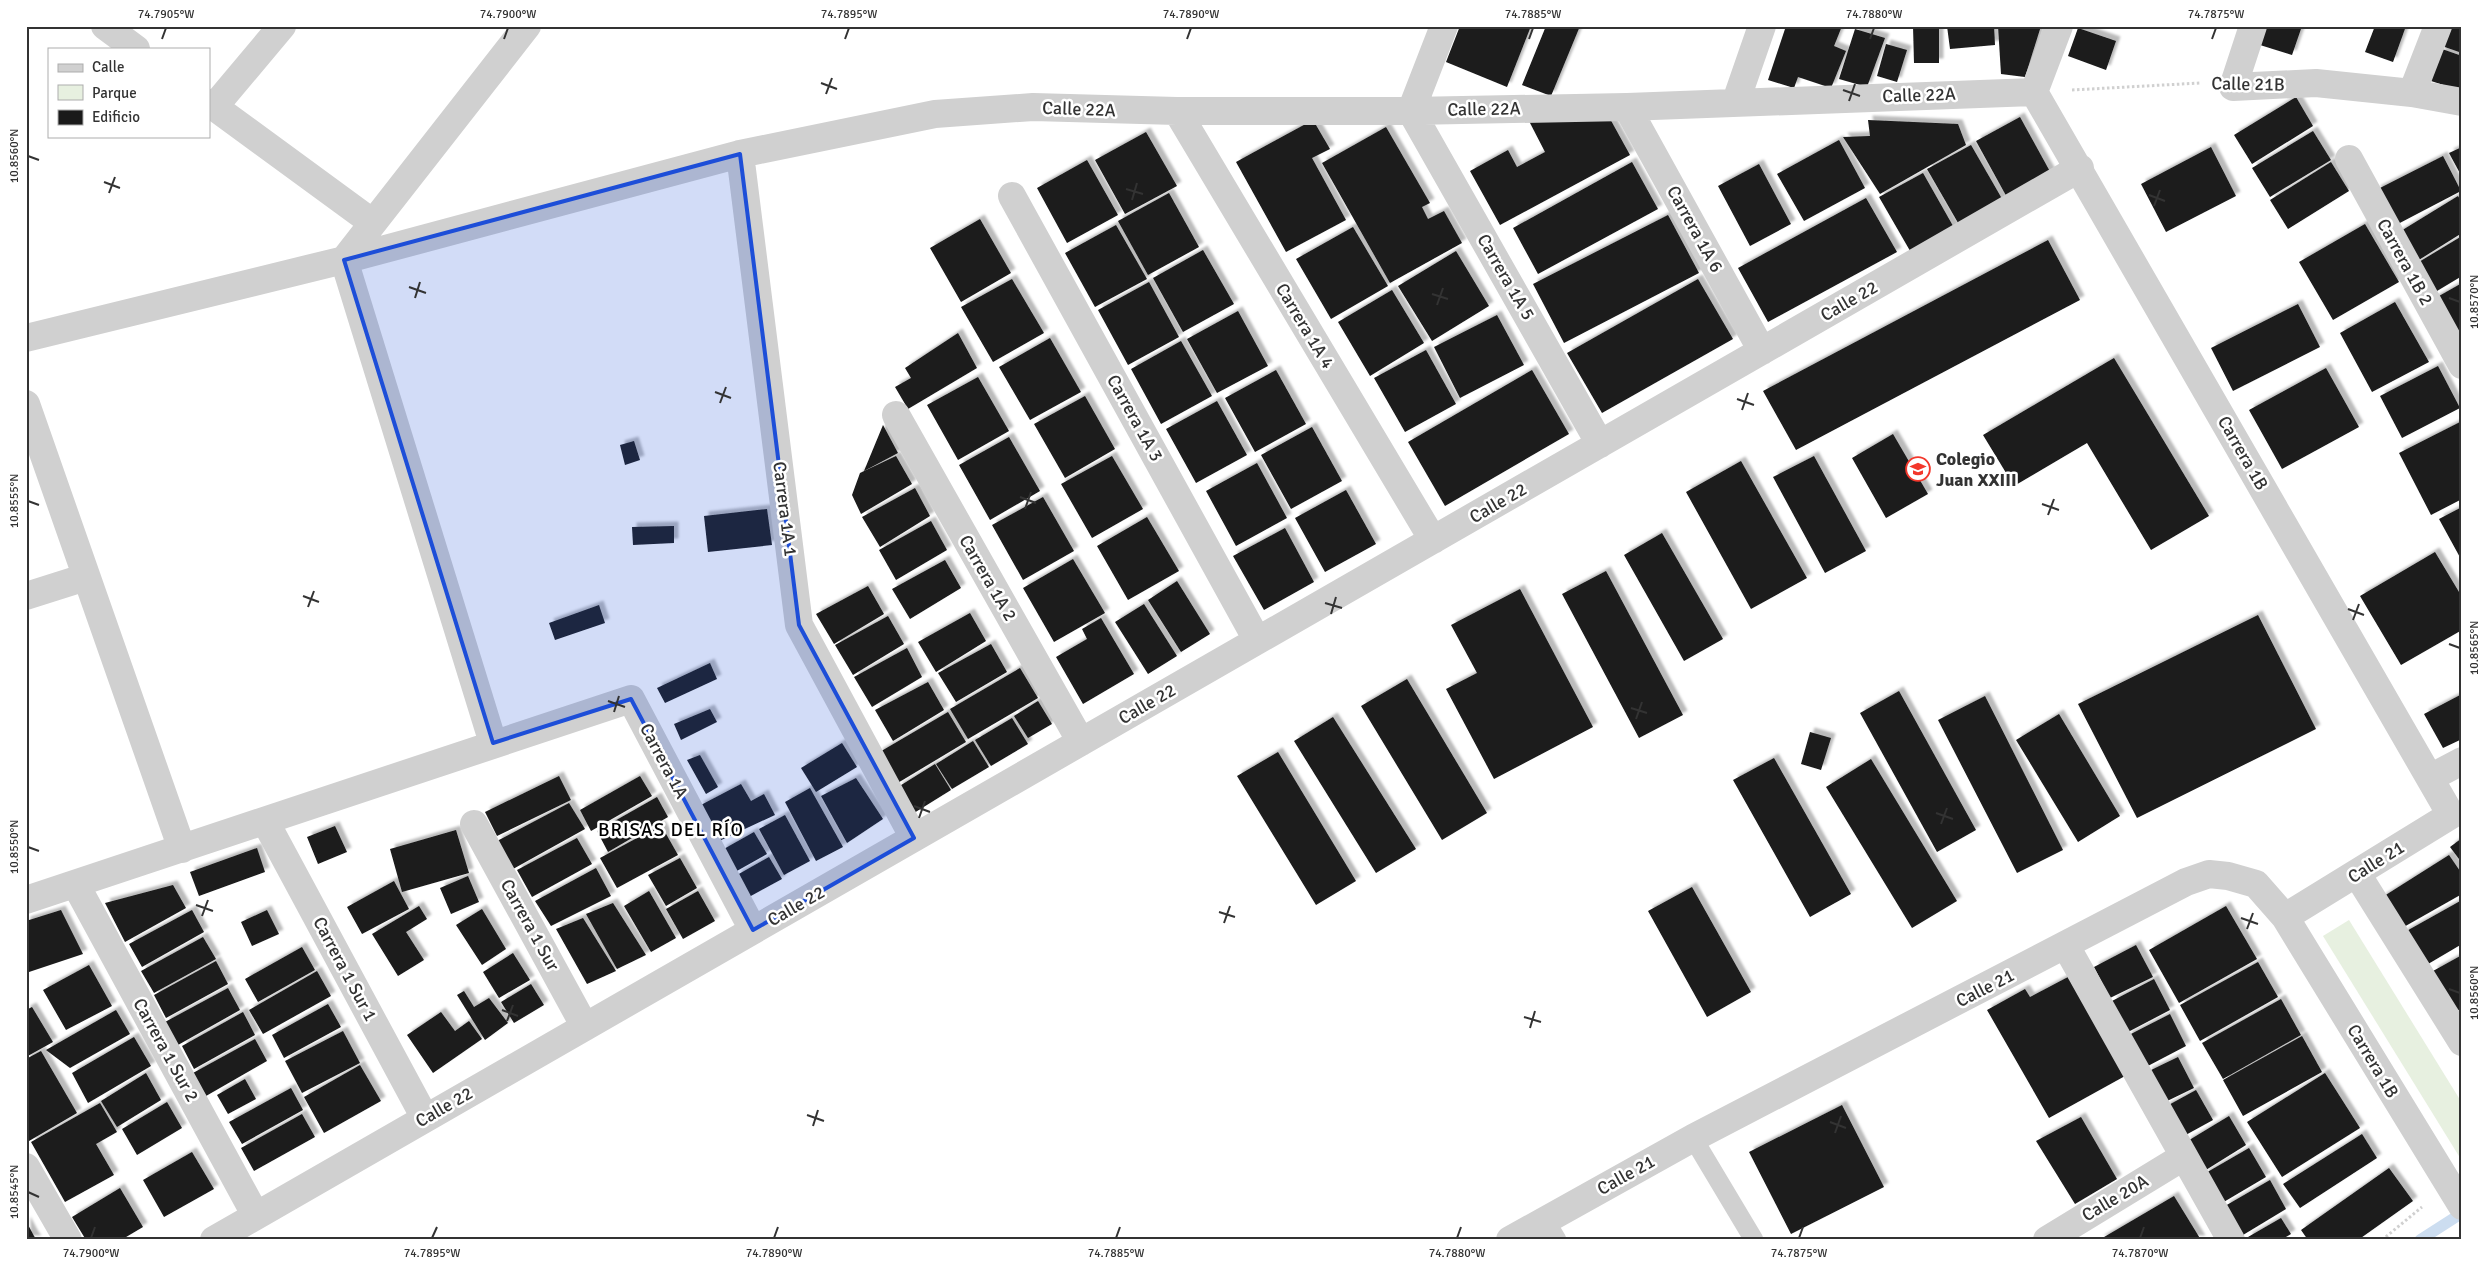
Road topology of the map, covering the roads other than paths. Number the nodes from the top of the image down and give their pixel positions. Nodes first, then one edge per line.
1 (105, 26) edge
2 (282, 26) edge
3 (527, 26) edge
4 (1444, 26) edge
5 (1762, 26) edge
6 (2059, 26) edge
7 (2253, 26) edge
8 (2438, 26) edge
9 (135, 48) edge
10 (2034, 92) junction
11 (2412, 93) junction
12 (1736, 101) junction
13 (2462, 102) edge
14 (211, 105) edge
15 (1627, 107) junction
16 (1177, 111) junction
17 (1411, 111) junction
18 (740, 154) junction
19 (2349, 159) dead end
20 (2080, 168) junction
21 (1012, 196) dead end
22 (373, 224) junction
23 (344, 260) junction
24 (26, 338) edge
25 (1762, 351) junction
26 (2462, 365) edge
27 (26, 404) edge
28 (896, 415) dead end
29 (1600, 444) junction
30 (1433, 540) junction
31 (86, 577) junction
32 (26, 596) edge
33 (1258, 640) junction
34 (1081, 742) junction
35 (493, 743) junction
36 (2462, 761) edge
37 (2430, 778) junction
38 (2451, 815) joint
39 (265, 821) junction
40 (474, 824) dead end
41 (914, 838) junction
42 (182, 849) junction
43 (2357, 874) junction
44 (76, 885) junction
45 (26, 900) edge
46 (2285, 917) junction
47 (753, 930) junction
48 (2066, 946) junction
49 (585, 1026) junction
50 (2462, 1042) edge
51 (425, 1118) junction
52 (1693, 1138) junction
53 (2183, 1157) junction
54 (26, 1167) edge
55 (2456, 1196) edge
56 (256, 1216) junction
57 (1551, 1230) edge
58 (68, 1240) edge
59 (214, 1240) edge
60 (1510, 1240) edge
61 (1754, 1240) edge
62 (2047, 1240) edge
63 (2231, 1240) edge

1 - 9 street
2 - 14 street
3 - 22 street
4 - 17 street
5 - 12 street
6 - 10 street
7 - 11 street, Calle 21B
8 - 11 street
10 - 12 street, Calle 22A
10 - 20 street, Carrera 1B
11 - 13 street, Calle 21B
12 - 15 street, Calle 22A
14 - 22 street
15 - 17 street, Calle 22A
15 - 25 street, Carrera 1A 6
16 - 17 street, Calle 22A
16 - 18 street, Calle 22A
16 - 30 street, Carrera 1A 4
17 - 29 street, Carrera 1A 5
18 - 23 street, Calle 22A
18 - 41 street, Carrera 1A 1
19 - 26 street, Carrera 1B 2
20 - 25 street, Calle 22
20 - 37 street, Carrera 1B
21 - 33 street, Carrera 1A 3
22 - 23 street
23 - 24 street, Calle 22A
23 - 35 street
25 - 29 street, Calle 22
27 - 31 street
28 - 34 street, Carrera 1A 2
29 - 30 street, Calle 22
30 - 33 street, Calle 22
31 - 32 street
31 - 42 street
33 - 34 street, Calle 22
34 - 41 street, Calle 22
35 - 39 street
35 - 47 street, Carrera 1A
36 - 37 street
37 - 38 street, Carrera 1B
38 - 43 street, Calle 21
39 - 42 street
39 - 51 street, Carrera 1 Sur 1
40 - 49 street, Carrera 1 Sur
41 - 47 street, Calle 22
42 - 44 street
43 - 46 street, Calle 21
43 - 50 street
44 - 45 street
44 - 56 street, Carrera 1 Sur 2
46 - 48 street, Calle 21
46 - 55 street, Carrera 1B
47 - 49 street, Calle 22
48 - 52 street, Calle 21
48 - 53 street
49 - 51 street, Calle 22
51 - 56 street, Calle 22
52 - 57 street, Calle 21
52 - 61 lane
53 - 62 street, Calle 20A
53 - 63 street
54 - 58 street
56 - 59 street, Calle 22
57 - 60 street, Calle 21

